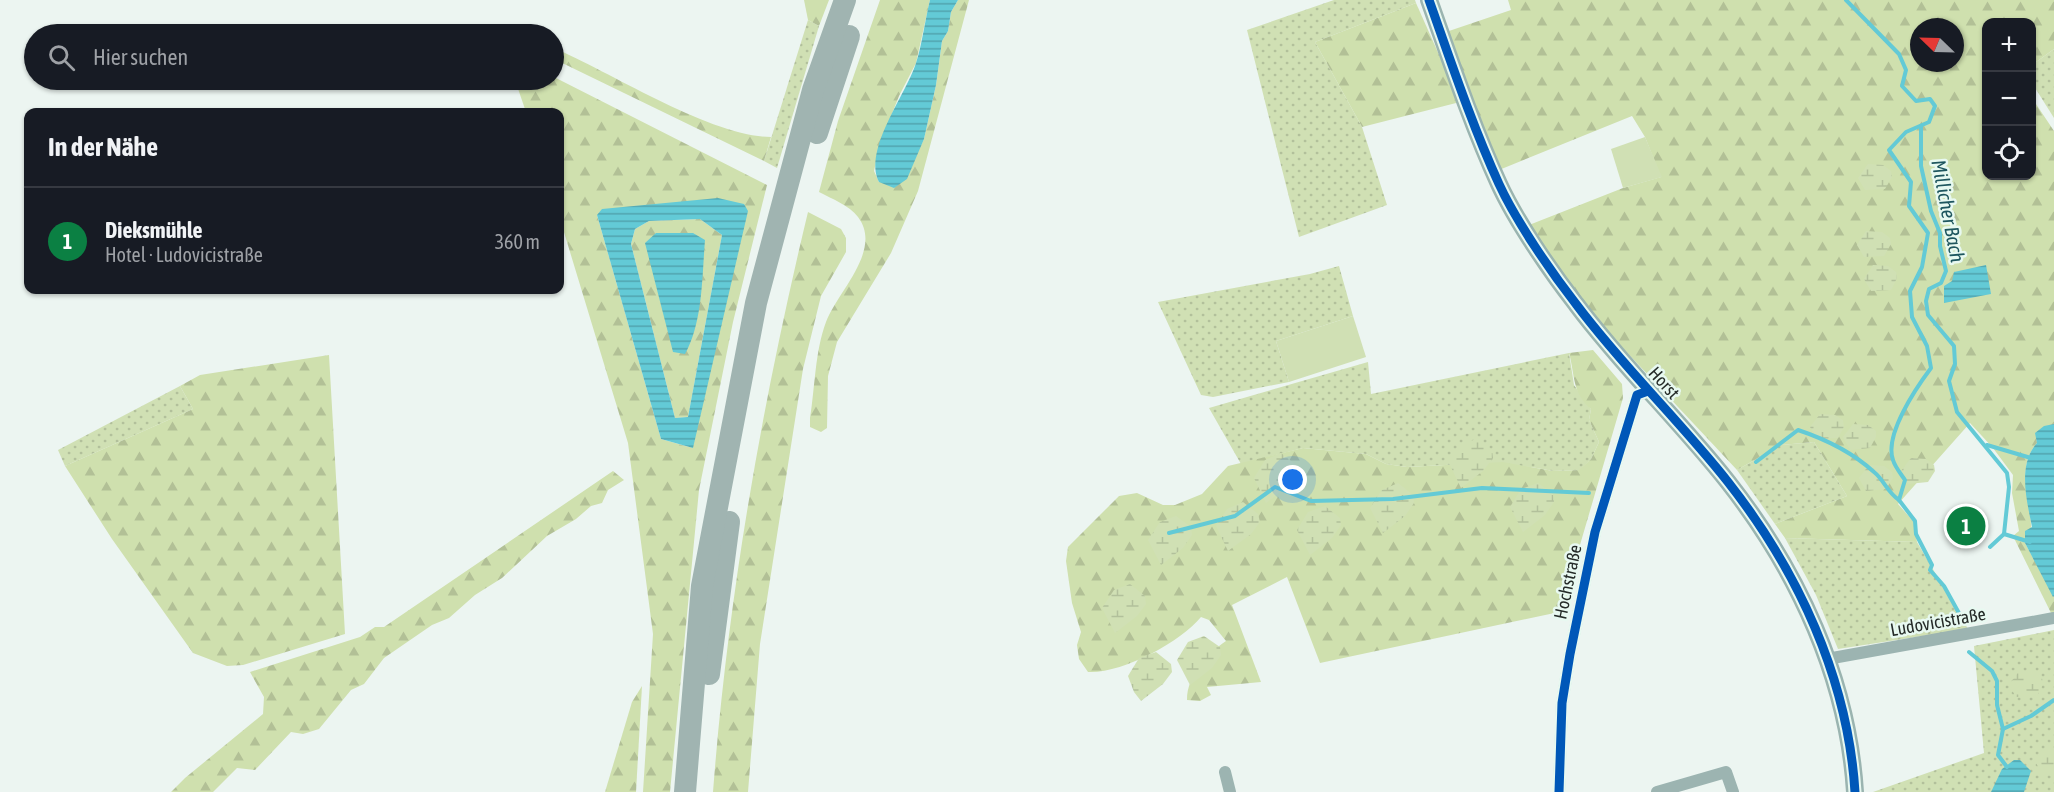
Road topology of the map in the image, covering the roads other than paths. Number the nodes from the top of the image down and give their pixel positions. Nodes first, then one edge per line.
1 (845, 0) edge
2 (861, 0) edge
3 (1429, 0) edge
4 (1648, 391) junction
5 (2054, 618) edge
6 (1827, 659) junction
7 (1225, 772) dead end
8 (685, 792) edge
9 (700, 792) edge
10 (1230, 792) edge
11 (1559, 792) edge
12 (1657, 792) edge
13 (1733, 792) edge
14 (1855, 792) edge

1 - 8 highway
2 - 9 highway
3 - 4 street, Horst
4 - 6 street, Horst
4 - 11 street, Hochstraße
5 - 6 street, Ludovicistraße
6 - 14 street, Horst
7 - 10 street
12 - 13 street

